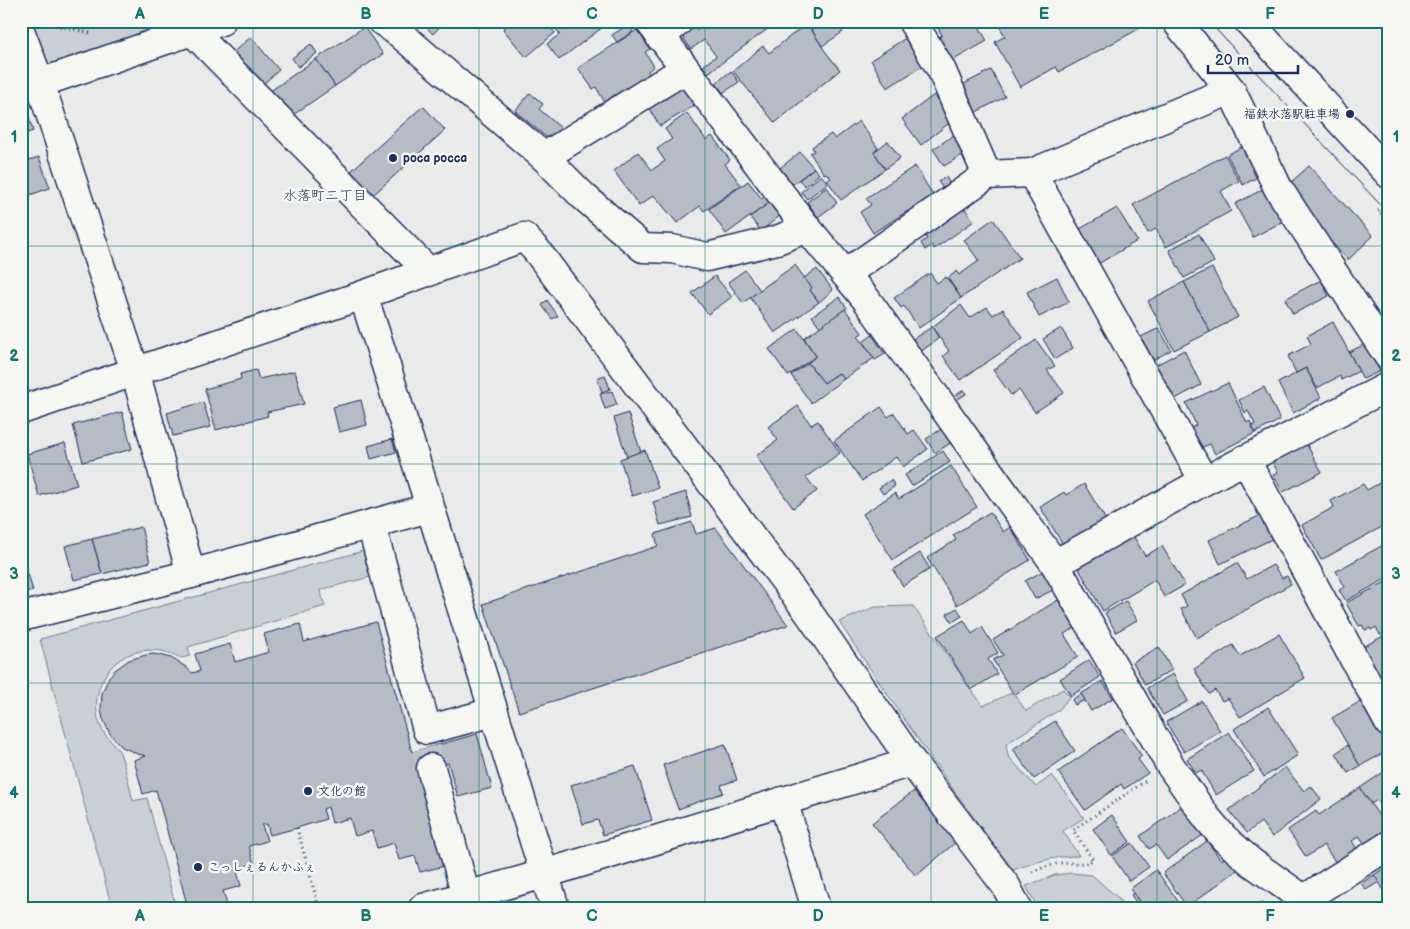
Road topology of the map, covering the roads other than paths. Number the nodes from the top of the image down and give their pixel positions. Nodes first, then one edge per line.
1 (221, 21) edge
2 (382, 21) edge
3 (912, 21) edge
4 (1176, 21) edge
5 (1248, 21) edge
6 (663, 26) edge
7 (192, 31) junction
8 (21, 33) edge
9 (685, 69) junction
10 (40, 83) junction
11 (1232, 90) junction
12 (544, 157) junction
13 (1032, 173) junction
14 (1389, 174) edge
15 (987, 175) junction
16 (807, 228) junction
17 (429, 272) junction
18 (845, 274) junction
19 (363, 296) junction
20 (1389, 357) edge
21 (135, 372) junction
22 (1389, 386) edge
23 (21, 410) edge
24 (1245, 459) junction
25 (1204, 481) junction
26 (429, 508) junction
27 (370, 524) junction
28 (1056, 564) junction
29 (192, 574) junction
30 (21, 617) edge
31 (493, 712) junction
32 (1389, 723) edge
33 (428, 749) junction
34 (912, 762) junction
35 (783, 801) junction
36 (1389, 845) edge
37 (544, 874) junction
38 (1015, 890) edge
39 (466, 896) junction
40 (1310, 904) edge
41 (423, 908) edge
42 (554, 908) edge
43 (816, 908) edge

1 - 7 street
2 - 12 street
3 - 15 street
4 - 11 street
5 - 14 street
6 - 9 street
7 - 10 street
7 - 17 street
8 - 10 street
9 - 12 street
9 - 16 street
10 - 21 street
11 - 13 street
11 - 20 street
12 - 16 street
13 - 15 street
13 - 25 street
15 - 18 street
16 - 18 street
17 - 19 street
17 - 34 street
18 - 28 street
19 - 21 street
19 - 26 street
21 - 23 street
21 - 29 street
22 - 24 street
24 - 25 street
24 - 32 street
25 - 28 street
26 - 27 street
26 - 31 street
27 - 29 street
27 - 33 street
28 - 40 street
29 - 30 street
31 - 33 street
31 - 37 street
33 - 39 street
34 - 35 street
34 - 38 street
35 - 37 street
35 - 43 street
36 - 40 street
37 - 39 street
37 - 42 street
39 - 41 street

